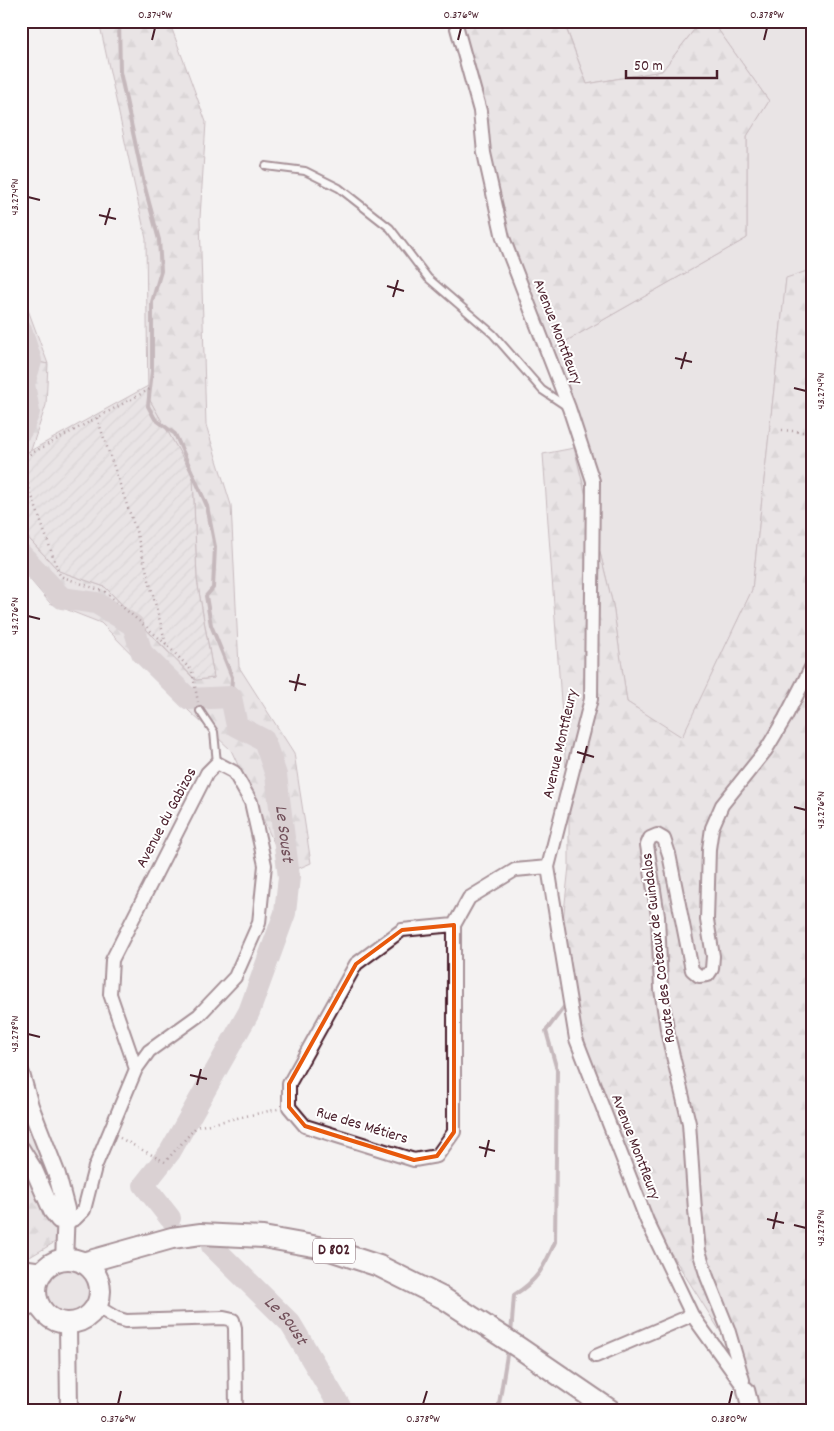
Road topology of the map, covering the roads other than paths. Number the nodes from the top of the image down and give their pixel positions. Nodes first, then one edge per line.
1 (455, 21) edge
2 (266, 166) dead end
3 (569, 408) junction
4 (813, 664) edge
5 (200, 711) road end
6 (218, 763) junction
7 (548, 867) junction
8 (454, 926) junction
9 (136, 1069) junction
10 (21, 1074) edge
11 (21, 1149) edge
12 (66, 1222) junction
13 (147, 1244) junction
14 (73, 1262) junction
15 (21, 1270) edge
16 (99, 1284) junction
17 (32, 1292) edge
18 (96, 1306) junction
19 (692, 1315) junction
20 (68, 1323) junction
21 (596, 1356) dead end
22 (746, 1390) junction
23 (69, 1410) edge
24 (236, 1410) edge
25 (610, 1410) edge
26 (751, 1410) edge

1 - 3 street, Avenue Montfleury
2 - 3 lane
3 - 7 street, Avenue Montfleury
4 - 22 street, Route des Coteaux de Guindalos
5 - 6 lane
6 - 9 street, Avenue du Gabizos
6 - 9 street, Avenue du Gabizos
7 - 8 street, Rue des Métiers
7 - 19 street, Avenue Montfleury
8 - 8 street, Rue des Métiers
9 - 12 street, Avenue du Gabizos
10 - 12 street
11 - 12 street
12 - 14 street
13 - 14 main road, D 802
13 - 16 main road, D 802
13 - 25 main road, D 802
14 - 16 main road
14 - 17 main road
15 - 17 main road
16 - 18 main road
17 - 20 main road
18 - 20 main road
18 - 24 street
19 - 21 street
19 - 22 street, Avenue Montfleury
20 - 23 street
22 - 26 street, Route des Coteaux de Guindalos

